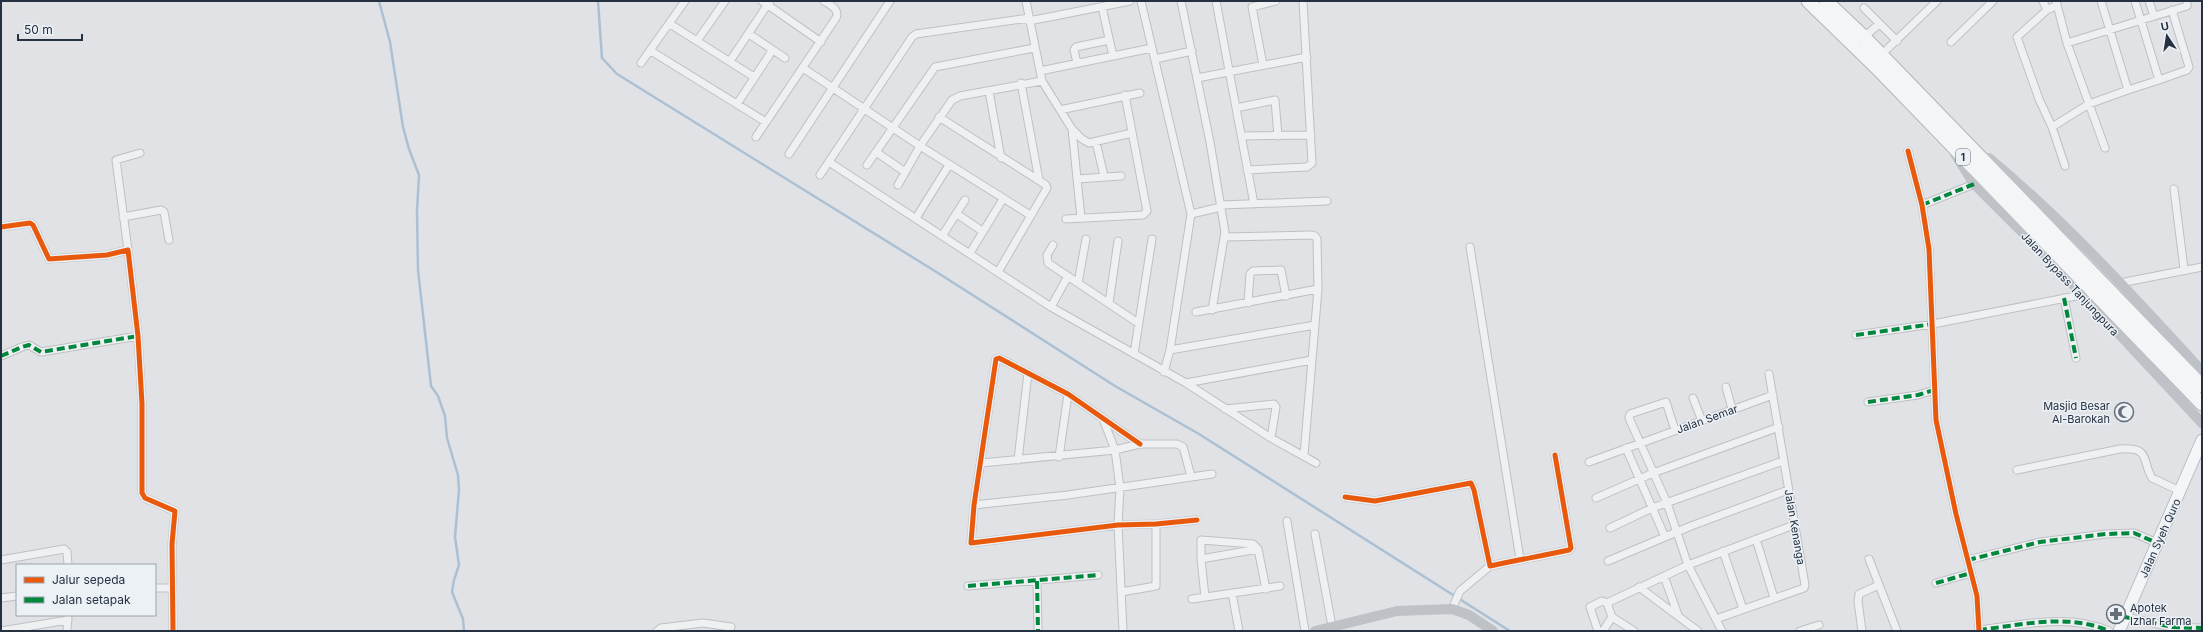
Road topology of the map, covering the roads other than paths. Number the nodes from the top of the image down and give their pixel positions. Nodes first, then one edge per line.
1 (685, 1) edge
2 (725, 1) edge
3 (824, 1) edge
4 (898, 1) edge
5 (1026, 1) edge
6 (1130, 1) edge
7 (1141, 1) edge
8 (1182, 1) edge
9 (1216, 1) edge
10 (1276, 1) edge
11 (1303, 1) edge
12 (1808, 1) edge
13 (1937, 1) edge
14 (1993, 1) edge
15 (2043, 1) edge
16 (2101, 1) edge
17 (2135, 1) edge
18 (2149, 1) edge
19 (2187, 1) edge
20 (767, 2) edge
21 (888, 2) edge
22 (2056, 3) edge
23 (1832, 4) edge
24 (1102, 7) junction
25 (1864, 8) dead end
26 (2047, 10) junction
27 (2172, 10) junction
28 (2154, 16) junction
29 (1029, 20) junction
30 (2141, 20) junction
31 (670, 24) junction
32 (1879, 24) junction
33 (2109, 30) junction
34 (749, 34) junction
35 (1864, 37) junction
36 (1109, 40) junction
37 (697, 41) junction
38 (1897, 41) junction
39 (821, 42) junction
40 (1951, 42) dead end
41 (2068, 43) junction
42 (1034, 48) junction
43 (1152, 48) junction
44 (651, 51) junction
45 (772, 51) junction
46 (1192, 51) junction
47 (1881, 55) junction
48 (1113, 56) junction
49 (1307, 57) junction
50 (785, 58) dead end
51 (1155, 59) junction
52 (730, 61) junction
53 (641, 63) dead end
54 (1077, 63) junction
55 (1263, 66) junction
56 (803, 68) junction
57 (1040, 71) junction
58 (1229, 72) junction
59 (754, 77) junction
60 (1197, 78) junction
61 (2159, 80) junction
62 (1042, 81) junction
63 (1021, 83) junction
64 (834, 89) junction
65 (2128, 90) junction
66 (989, 91) junction
67 (1140, 93) dead end
68 (1125, 95) junction
69 (737, 104) junction
70 (2089, 104) junction
71 (1236, 108) junction
72 (863, 109) junction
73 (1060, 110) junction
74 (939, 117) junction
75 (766, 122) junction
76 (2052, 127) junction
77 (893, 128) junction
78 (1072, 128) junction
79 (1132, 133) junction
80 (1311, 135) junction
81 (1950, 135) junction
82 (1242, 136) junction
83 (1278, 136) junction
84 (756, 137) dead end
85 (1096, 142) junction
86 (920, 146) junction
87 (2105, 148) dead end
88 (1908, 151) dead end
89 (876, 152) junction
90 (140, 153) dead end
91 (789, 154) dead end
92 (1001, 158) junction
93 (829, 162) junction
94 (867, 165) dead end
95 (949, 165) junction
96 (2065, 166) dead end
97 (1247, 170) junction
98 (905, 172) junction
99 (820, 175) dead end
100 (1104, 176) junction
101 (1121, 176) dead end
102 (1076, 178) junction
103 (1039, 180) junction
104 (1974, 184) junction
105 (898, 186) dead end
106 (2174, 190) dead end
107 (1003, 199) junction
108 (965, 200) dead end
109 (1327, 201) dead end
110 (1254, 204) junction
111 (1922, 205) junction
112 (1221, 206) junction
113 (957, 214) junction
114 (1191, 214) junction
115 (1030, 215) junction
116 (123, 217) junction
117 (916, 218) junction
118 (1081, 218) junction
119 (1066, 219) dead end
120 (1, 227) edge
121 (982, 231) junction
122 (942, 236) junction
123 (1226, 236) junction
124 (1086, 239) dead end
125 (1152, 239) dead end
126 (169, 240) dead end
127 (1118, 241) dead end
128 (1054, 245) dead end
129 (1470, 247) dead end
130 (128, 250) junction
131 (970, 253) junction
132 (2202, 267) edge
133 (2184, 269) junction
134 (998, 272) junction
135 (1068, 276) junction
136 (1078, 283) junction
137 (2120, 283) junction
138 (1318, 290) junction
139 (2081, 295) junction
140 (1286, 296) junction
141 (2064, 298) junction
142 (1109, 302) junction
143 (1248, 303) junction
144 (1051, 307) junction
145 (1212, 310) junction
146 (1196, 312) dead end
147 (1138, 323) junction
148 (1933, 324) junction
149 (1315, 325) junction
150 (1856, 335) dead end
151 (138, 336) junction
152 (1170, 350) junction
153 (1134, 354) junction
154 (1, 356) edge
155 (2076, 358) dead end
156 (1312, 360) junction
157 (2202, 371) edge
158 (1164, 372) junction
159 (1028, 373) junction
160 (1770, 374) dead end
161 (1186, 383) junction
162 (2202, 386) edge
163 (1726, 387) dead end
164 (1934, 390) junction
165 (1068, 394) junction
166 (1773, 395) junction
167 (1693, 398) dead end
168 (1868, 402) dead end
169 (2202, 404) edge
170 (1225, 409) junction
171 (1732, 409) junction
172 (1103, 419) junction
173 (1702, 421) junction
174 (2202, 422) edge
175 (1779, 427) junction
176 (1675, 430) junction
177 (1271, 438) junction
178 (1640, 443) junction
179 (2202, 443) edge
180 (1140, 444) junction
181 (1626, 448) junction
182 (1115, 450) junction
183 (1304, 454) junction
184 (1555, 455) dead end
185 (1059, 457) junction
186 (1018, 460) junction
187 (1783, 460) junction
188 (1589, 462) dead end
189 (981, 463) junction
190 (1316, 463) dead end
191 (2018, 470) dead end
192 (1653, 473) junction
193 (1212, 474) dead end
194 (1191, 476) junction
195 (1640, 479) junction
196 (1120, 488) junction
197 (1788, 490) junction
198 (2180, 491) junction
199 (1345, 498) dead end
200 (1596, 498) dead end
201 (1667, 502) junction
202 (974, 505) junction
203 (1652, 508) junction
204 (1197, 520) dead end
205 (1287, 521) dead end
206 (1156, 524) junction
207 (1118, 525) junction
208 (1794, 526) junction
209 (1610, 528) dead end
210 (1677, 532) junction
211 (1315, 534) dead end
212 (1665, 537) junction
213 (1756, 540) junction
214 (2157, 543) junction
215 (1258, 549) junction
216 (1724, 551) junction
217 (1201, 559) junction
218 (1520, 559) junction
219 (1869, 559) dead end
220 (1, 560) edge
221 (1968, 560) junction
222 (1608, 561) dead end
223 (68, 564) edge
224 (1688, 565) junction
225 (1490, 566) junction
226 (1972, 573) junction
227 (1098, 575) dead end
228 (1664, 576) junction
229 (1037, 581) junction
230 (1936, 583) dead end
231 (1879, 585) junction
232 (968, 586) dead end
233 (1280, 586) dead end
234 (1639, 587) junction
235 (156, 588) edge
236 (172, 588) junction
237 (1266, 589) junction
238 (1121, 592) junction
239 (1232, 593) junction
240 (16, 596) edge
241 (1205, 597) junction
242 (1, 598) edge
243 (1774, 598) junction
244 (1192, 599) dead end
245 (1607, 603) junction
246 (1453, 605) junction
247 (1743, 609) junction
248 (1678, 616) junction
249 (68, 617) edge
250 (1612, 617) junction
251 (2125, 617) junction
252 (1716, 619) junction
253 (1819, 625) dead end
254 (1332, 626) junction
255 (731, 627) dead end
256 (2202, 628) edge
257 (1, 631) edge
258 (67, 631) edge
259 (173, 631) edge
260 (657, 631) edge
261 (1038, 631) edge
262 (1123, 631) edge
263 (1239, 631) edge
264 (1305, 631) edge
265 (1314, 631) edge
266 (1494, 631) edge
267 (1598, 631) edge
268 (1603, 631) edge
269 (1634, 631) edge
270 (1698, 631) edge
271 (1722, 631) edge
272 (1800, 631) edge
273 (1862, 631) edge
274 (1897, 631) edge
275 (1979, 631) edge
276 (2109, 631) edge
277 (2119, 631) edge

1 - 31 street
2 - 37 street
3 - 39 street
4 - 21 street
5 - 29 street
6 - 24 street
7 - 43 street
8 - 46 street
9 - 58 street
10 - 55 street
11 - 49 street
12 - 81 highway, Jalan Bypass Tanjungpura / 1
13 - 38 street
14 - 40 street
15 - 26 street
16 - 33 street
17 - 30 street
18 - 28 street
19 - 27 street
20 - 34 street
20 - 39 street
21 - 64 street
22 - 26 street
22 - 41 street
23 - 35 highway, Jalan Bypass Tanjungpura / 1
24 - 29 street
24 - 36 street
25 - 32 street
26 - 76 street
27 - 28 street
27 - 61 street
28 - 30 street
29 - 42 street
29 - 72 street
30 - 33 street
30 - 61 street
31 - 37 street
31 - 44 street
32 - 35 street
32 - 38 street
33 - 41 street
33 - 65 street
34 - 45 street
34 - 52 street
35 - 47 highway, Jalan Bypass Tanjungpura / 1
36 - 48 street
36 - 54 street
37 - 52 street
38 - 47 street
39 - 56 street
41 - 70 street
42 - 57 street
42 - 77 street
43 - 48 street
43 - 51 street
44 - 53 street
44 - 69 street
45 - 50 street
45 - 59 street
46 - 51 street
46 - 60 street
47 - 81 highway, Jalan Bypass Tanjungpura / 1
48 - 54 street
49 - 55 street
49 - 80 street
51 - 114 street
52 - 59 street
54 - 57 street
55 - 58 street
56 - 64 street
56 - 75 street
57 - 62 street
58 - 60 street
58 - 71 street
59 - 69 street
60 - 112 street
61 - 65 street
62 - 63 street
62 - 73 street
63 - 66 street
63 - 103 street
64 - 72 street
64 - 91 street
65 - 70 street
66 - 74 street
66 - 92 street
67 - 68 street
68 - 73 street
68 - 79 street
69 - 75 street
70 - 76 street
70 - 87 street
71 - 82 street
71 - 83 street
72 - 77 street
72 - 93 street
73 - 78 street
74 - 86 street
74 - 92 street
75 - 84 street
76 - 96 street
77 - 86 street
77 - 89 street
78 - 85 street
78 - 102 street
79 - 85 street
79 - 118 street
80 - 83 street
80 - 97 street
81 - 104 street, Jalan Bypass Tanjungpura
81 - 137 street, Jalan Bypass Tanjungpura
81 - 162 highway, Jalan Bypass Tanjungpura / 1
81 - 169 highway, Jalan Bypass Tanjungpura / 1
82 - 83 street
82 - 97 street
85 - 100 street
86 - 95 street
86 - 98 street
88 - 111 street
89 - 94 street
89 - 98 street
90 - 116 street
92 - 103 street
93 - 99 street
93 - 117 street
95 - 107 street
95 - 117 street
97 - 110 street
98 - 105 street
100 - 101 street
100 - 102 street
102 - 118 street
103 - 115 street
104 - 111 street
104 - 139 street, Jalan Bypass Tanjungpura
106 - 133 street
107 - 115 street
107 - 121 street
108 - 113 street
109 - 110 street
110 - 112 street
111 - 148 street
112 - 114 street
112 - 123 street
113 - 121 street
113 - 122 street
114 - 152 street
115 - 134 street
116 - 126 street
116 - 130 street
117 - 122 street
118 - 119 street
120 - 130 street
121 - 131 street
122 - 131 street
123 - 138 street
123 - 145 street
124 - 136 street
125 - 147 street
127 - 142 street
128 - 135 street
129 - 218 street
130 - 151 street
131 - 134 street
132 - 133 street
133 - 137 street
134 - 144 street
135 - 136 street
135 - 144 street
136 - 142 street
137 - 157 street, Jalan Bypass Tanjungpura
138 - 140 street
138 - 149 street
139 - 141 street
139 - 174 street, Jalan Bypass Tanjungpura
140 - 143 street
140 - 143 street
141 - 148 street
141 - 155 street
142 - 147 street
143 - 145 street
144 - 153 street
145 - 146 street
147 - 153 street
148 - 150 street
148 - 164 street
149 - 152 street
149 - 156 street
151 - 154 street
151 - 236 street
152 - 158 street
153 - 158 street
156 - 161 street
156 - 183 street
158 - 161 street
159 - 165 street
159 - 186 street
159 - 189 street
160 - 166 street, Jalan Kenanga
161 - 170 street
163 - 171 street
164 - 168 street
164 - 221 street
165 - 172 street
165 - 185 street
166 - 171 street, Jalan Semar
166 - 175 street, Jalan Kenanga
167 - 173 street
170 - 177 street
170 - 177 street
171 - 173 street, Jalan Semar
172 - 180 street
172 - 182 street
173 - 176 street, Jalan Semar
175 - 187 street, Jalan Kenanga
175 - 192 street
176 - 178 street, Jalan Semar
176 - 178 street
177 - 183 street
178 - 181 street, Jalan Semar
178 - 192 street
179 - 198 main road, Jalan Syeh Quro
180 - 182 street
180 - 194 street
181 - 188 street, Jalan Semar
181 - 195 street
182 - 185 street
182 - 196 street
183 - 190 street
184 - 218 street
185 - 186 street
186 - 189 street
187 - 197 street, Jalan Kenanga
187 - 201 street
189 - 202 street
191 - 198 street
192 - 195 street
192 - 201 street
193 - 194 street
194 - 196 street
195 - 200 street
195 - 203 street
196 - 202 street
196 - 207 street
197 - 208 street, Jalan Kenanga
197 - 210 street
198 - 214 main road, Jalan Syeh Quro
199 - 225 street
201 - 203 street
201 - 210 street
202 - 207 street
203 - 209 street
203 - 212 street
204 - 206 street
205 - 264 street
206 - 207 street
206 - 238 street
207 - 238 street
208 - 213 street
208 - 243 street, Jalan Kenanga
210 - 212 street
210 - 224 street
211 - 254 street
212 - 222 street
213 - 216 street
213 - 243 street
214 - 221 street
214 - 251 main road, Jalan Syeh Quro
215 - 217 street
215 - 217 street
215 - 237 street
216 - 224 street
216 - 247 street
217 - 241 street
218 - 225 street
219 - 231 street
220 - 223 street
221 - 226 street
224 - 228 street
224 - 252 street
225 - 246 street
226 - 230 street
226 - 275 street
227 - 229 street
228 - 234 street
228 - 248 street
229 - 232 street
229 - 261 street
231 - 273 street
231 - 274 street
233 - 237 street
234 - 245 street
234 - 248 street
235 - 236 street
236 - 259 street
237 - 239 street
238 - 262 street
239 - 241 street
239 - 263 street
240 - 242 street
241 - 244 street
243 - 247 street, Jalan Kenanga
245 - 250 street
245 - 267 street
246 - 254 street
246 - 266 street
247 - 252 street, Jalan Kenanga
248 - 270 street
249 - 257 street
249 - 258 street
250 - 268 street
250 - 269 street
251 - 256 street
251 - 277 main road, Jalan Syeh Quro
252 - 271 street
253 - 272 street
254 - 265 street
255 - 260 street
275 - 276 street

